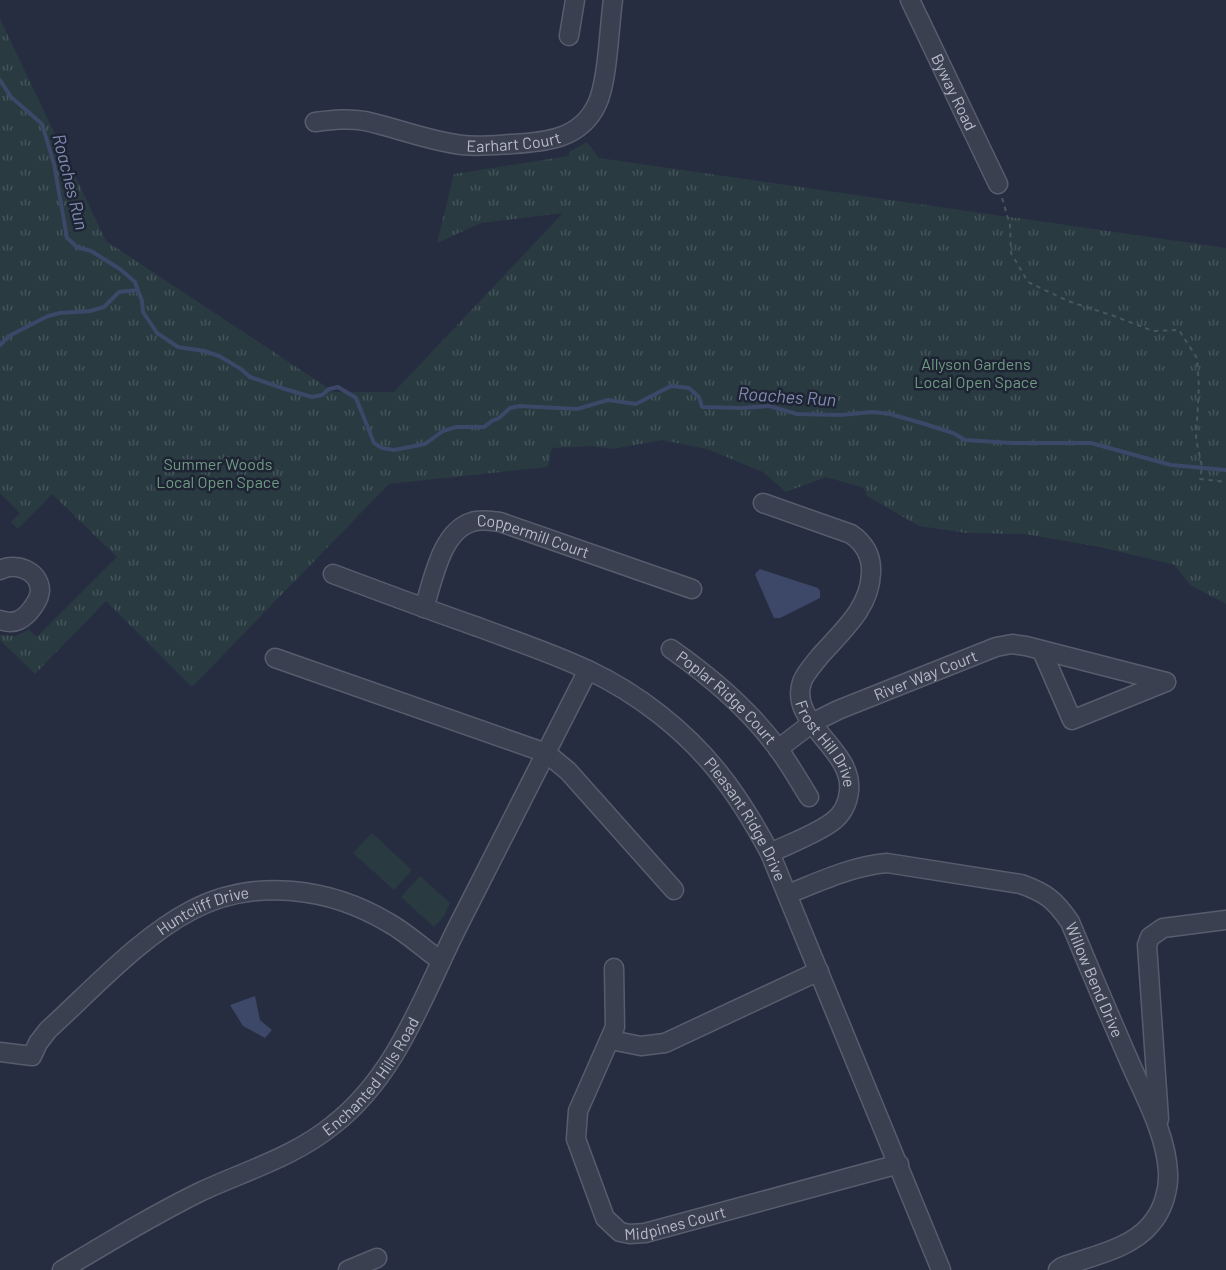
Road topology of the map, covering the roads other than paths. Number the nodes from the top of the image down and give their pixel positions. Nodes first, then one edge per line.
1 (575, 0) edge
2 (613, 0) edge
3 (910, 0) edge
4 (570, 36) dead end
5 (315, 122) dead end
6 (998, 184) road end
7 (763, 503) dead end
8 (0, 570) edge
9 (333, 574) dead end
10 (693, 589) dead end
11 (424, 608) junction
12 (0, 620) edge
13 (671, 649) dead end
14 (1042, 651) junction
15 (275, 658) dead end
16 (588, 670) junction
17 (812, 723) junction
18 (778, 749) junction
19 (546, 753) junction
20 (809, 797) dead end
21 (770, 853) junction
22 (674, 890) dead end
23 (788, 894) junction
24 (1226, 920) edge
25 (441, 961) junction
26 (614, 968) dead end
27 (819, 971) junction
28 (611, 1040) junction
29 (0, 1052) edge
30 (1160, 1132) junction
31 (899, 1164) junction
32 (377, 1258) dead end
33 (62, 1270) edge
34 (348, 1270) edge
35 (941, 1270) edge
36 (1058, 1270) edge

1 - 4 street
2 - 5 street, Earhart Court
3 - 6 street, Byway Road
7 - 17 street, Frost Hill Drive
8 - 12 street
9 - 11 street, Pleasant Ridge Drive
10 - 11 street, Coppermill Court
11 - 16 street, Pleasant Ridge Drive
13 - 18 street, Poplar Ridge Court
14 - 14 street, River Way Court
14 - 17 street, River Way Court
15 - 19 street
16 - 19 street, Enchanted Hills Road
16 - 21 street, Pleasant Ridge Drive
17 - 18 street, Poplar Ridge Court
17 - 21 street, Frost Hill Drive
18 - 20 street, Poplar Ridge Court
19 - 22 street
19 - 25 street, Enchanted Hills Road
21 - 23 street, Pleasant Ridge Drive
23 - 27 street, Pleasant Ridge Drive
23 - 30 street, Willow Bend Drive
24 - 30 street
25 - 29 street, Huntcliff Drive
25 - 33 street, Enchanted Hills Road
26 - 28 street, Midpines Court
27 - 28 street
27 - 31 street, Pleasant Ridge Drive
28 - 31 street, Midpines Court
30 - 36 street, Willow Bend Drive
31 - 35 street, Pleasant Ridge Drive
32 - 34 street

